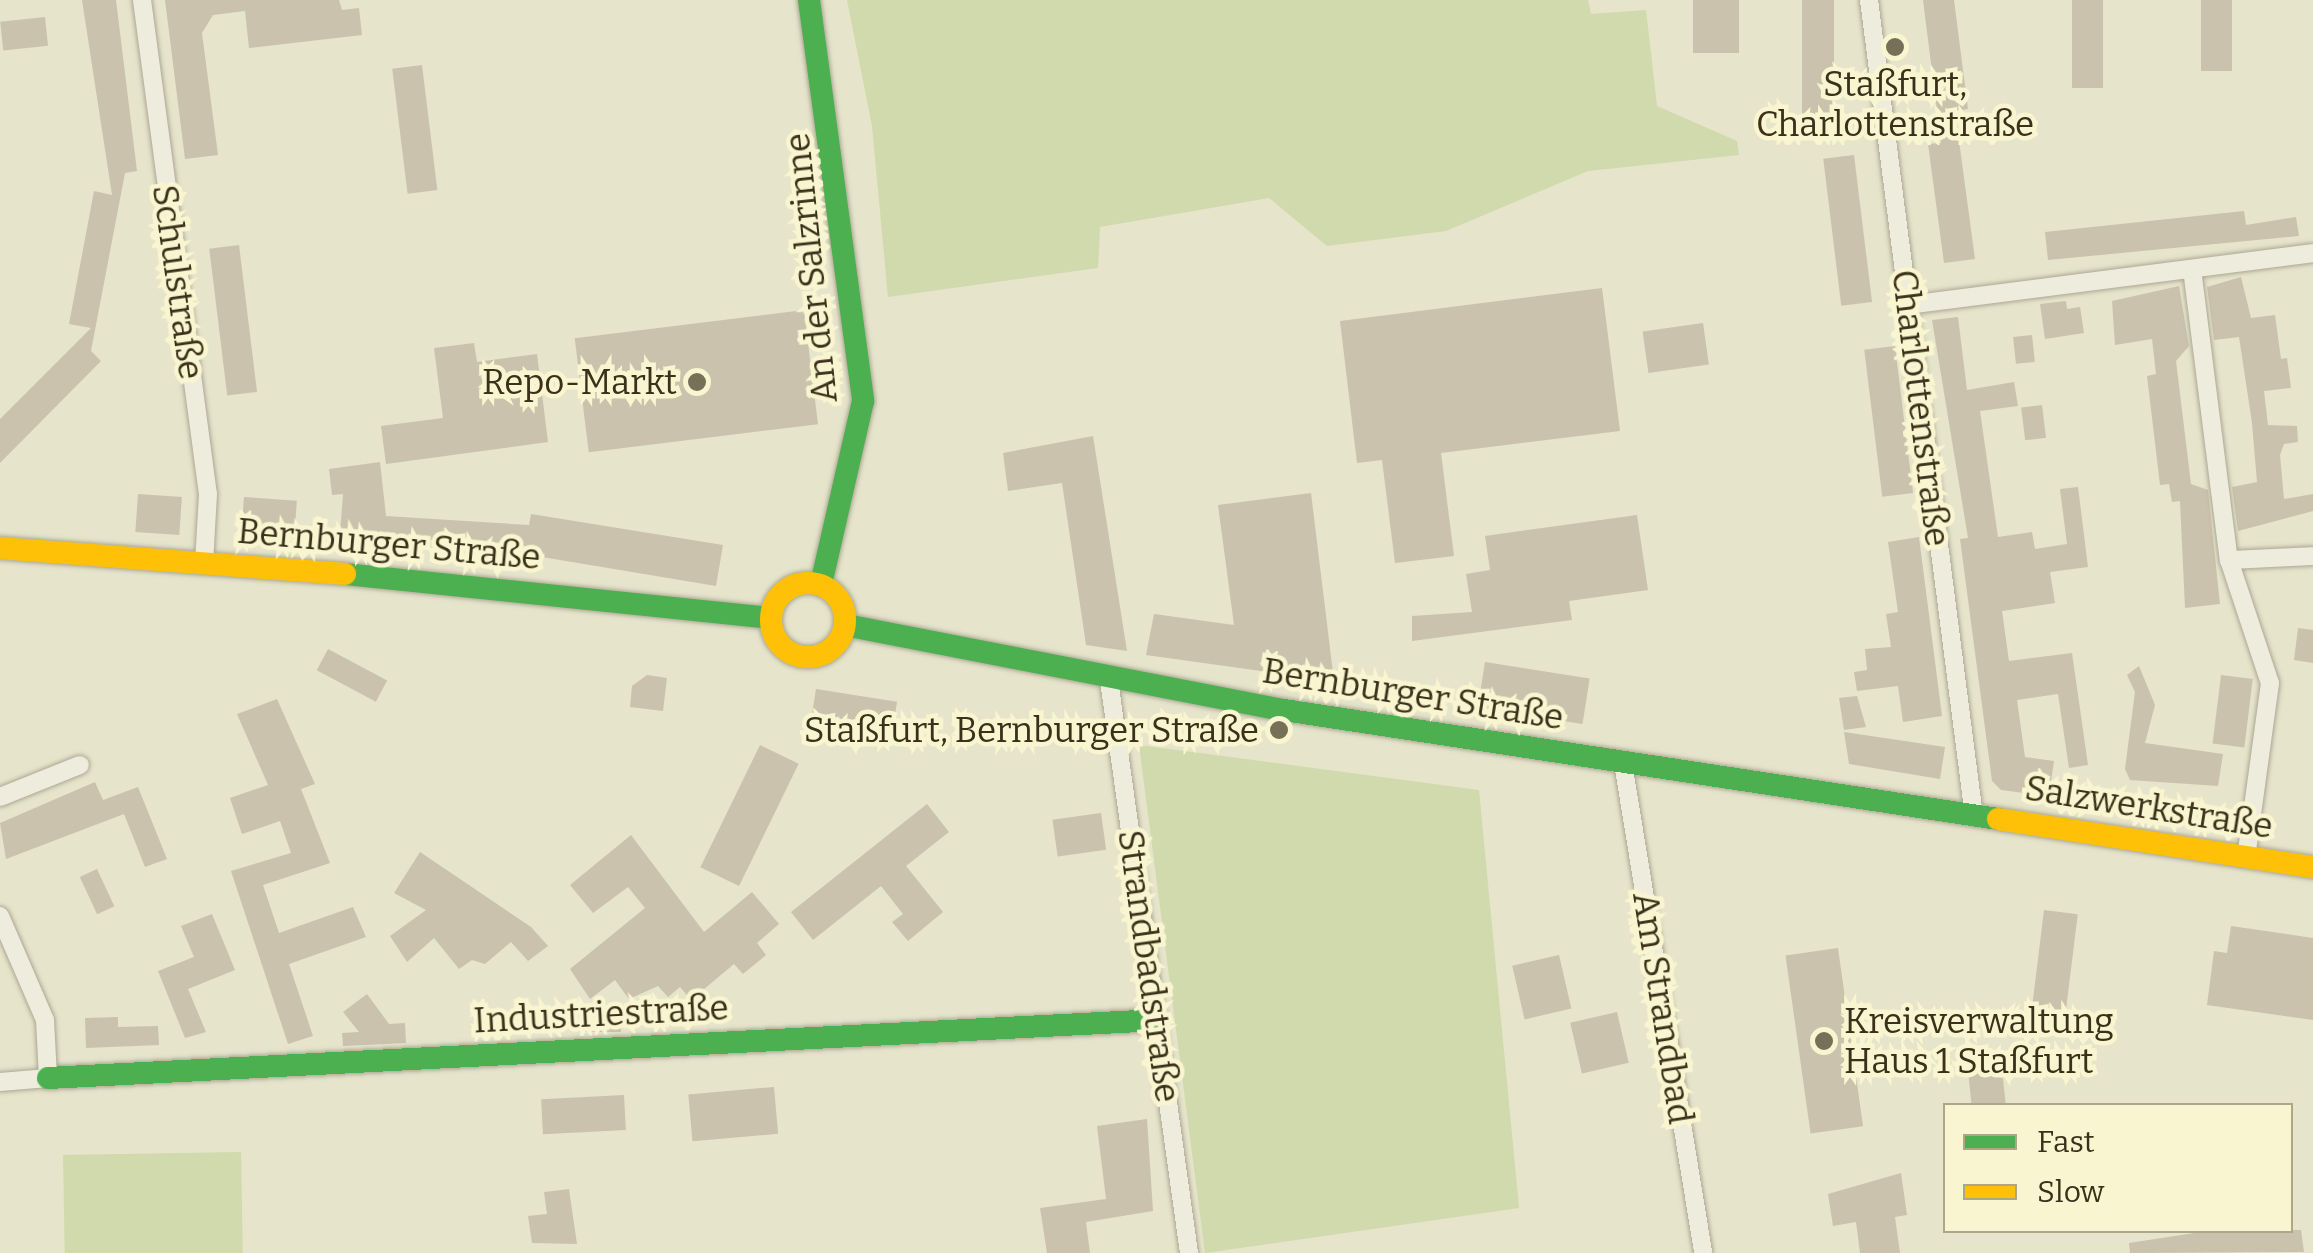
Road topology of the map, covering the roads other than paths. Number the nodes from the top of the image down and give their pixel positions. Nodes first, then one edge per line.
1 (142, 0) edge
2 (810, 0) edge
3 (1868, 0) edge
4 (2313, 254) edge
5 (2192, 269) junction
6 (1908, 305) junction
7 (0, 548) edge
8 (2313, 556) edge
9 (2228, 560) junction
10 (204, 564) junction
11 (822, 585) junction
12 (771, 618) junction
13 (845, 624) junction
14 (1109, 680) junction
15 (1623, 763) junction
16 (80, 765) dead end
17 (0, 797) edge
18 (1974, 816) junction
19 (2246, 858) junction
20 (2313, 868) edge
21 (0, 916) edge
22 (1157, 1020) junction
23 (48, 1078) junction
24 (0, 1082) edge
25 (1188, 1253) edge
26 (1703, 1253) edge

1 - 10 street, Schulstraße
2 - 11 main road, An der Salzrinne
3 - 6 street, Charlottenstraße
4 - 5 street
5 - 6 street
5 - 9 street
6 - 18 street, Charlottenstraße
7 - 10 main road, Bernburger Straße
8 - 9 street
9 - 19 street
10 - 12 main road, Bernburger Straße
11 - 12 main road
11 - 13 main road
12 - 13 main road
13 - 14 main road, Bernburger Straße
14 - 15 main road, Bernburger Straße
14 - 22 street, Strandbadstraße
15 - 18 main road, Bernburger Straße
15 - 26 street, Am Strandbad
16 - 17 street
18 - 19 main road, Salzwerkstraße
19 - 20 main road, Salzwerkstraße
21 - 23 street
22 - 23 main road, Industriestraße
22 - 25 street, Strandbadstraße
23 - 24 street, Industriestraße

